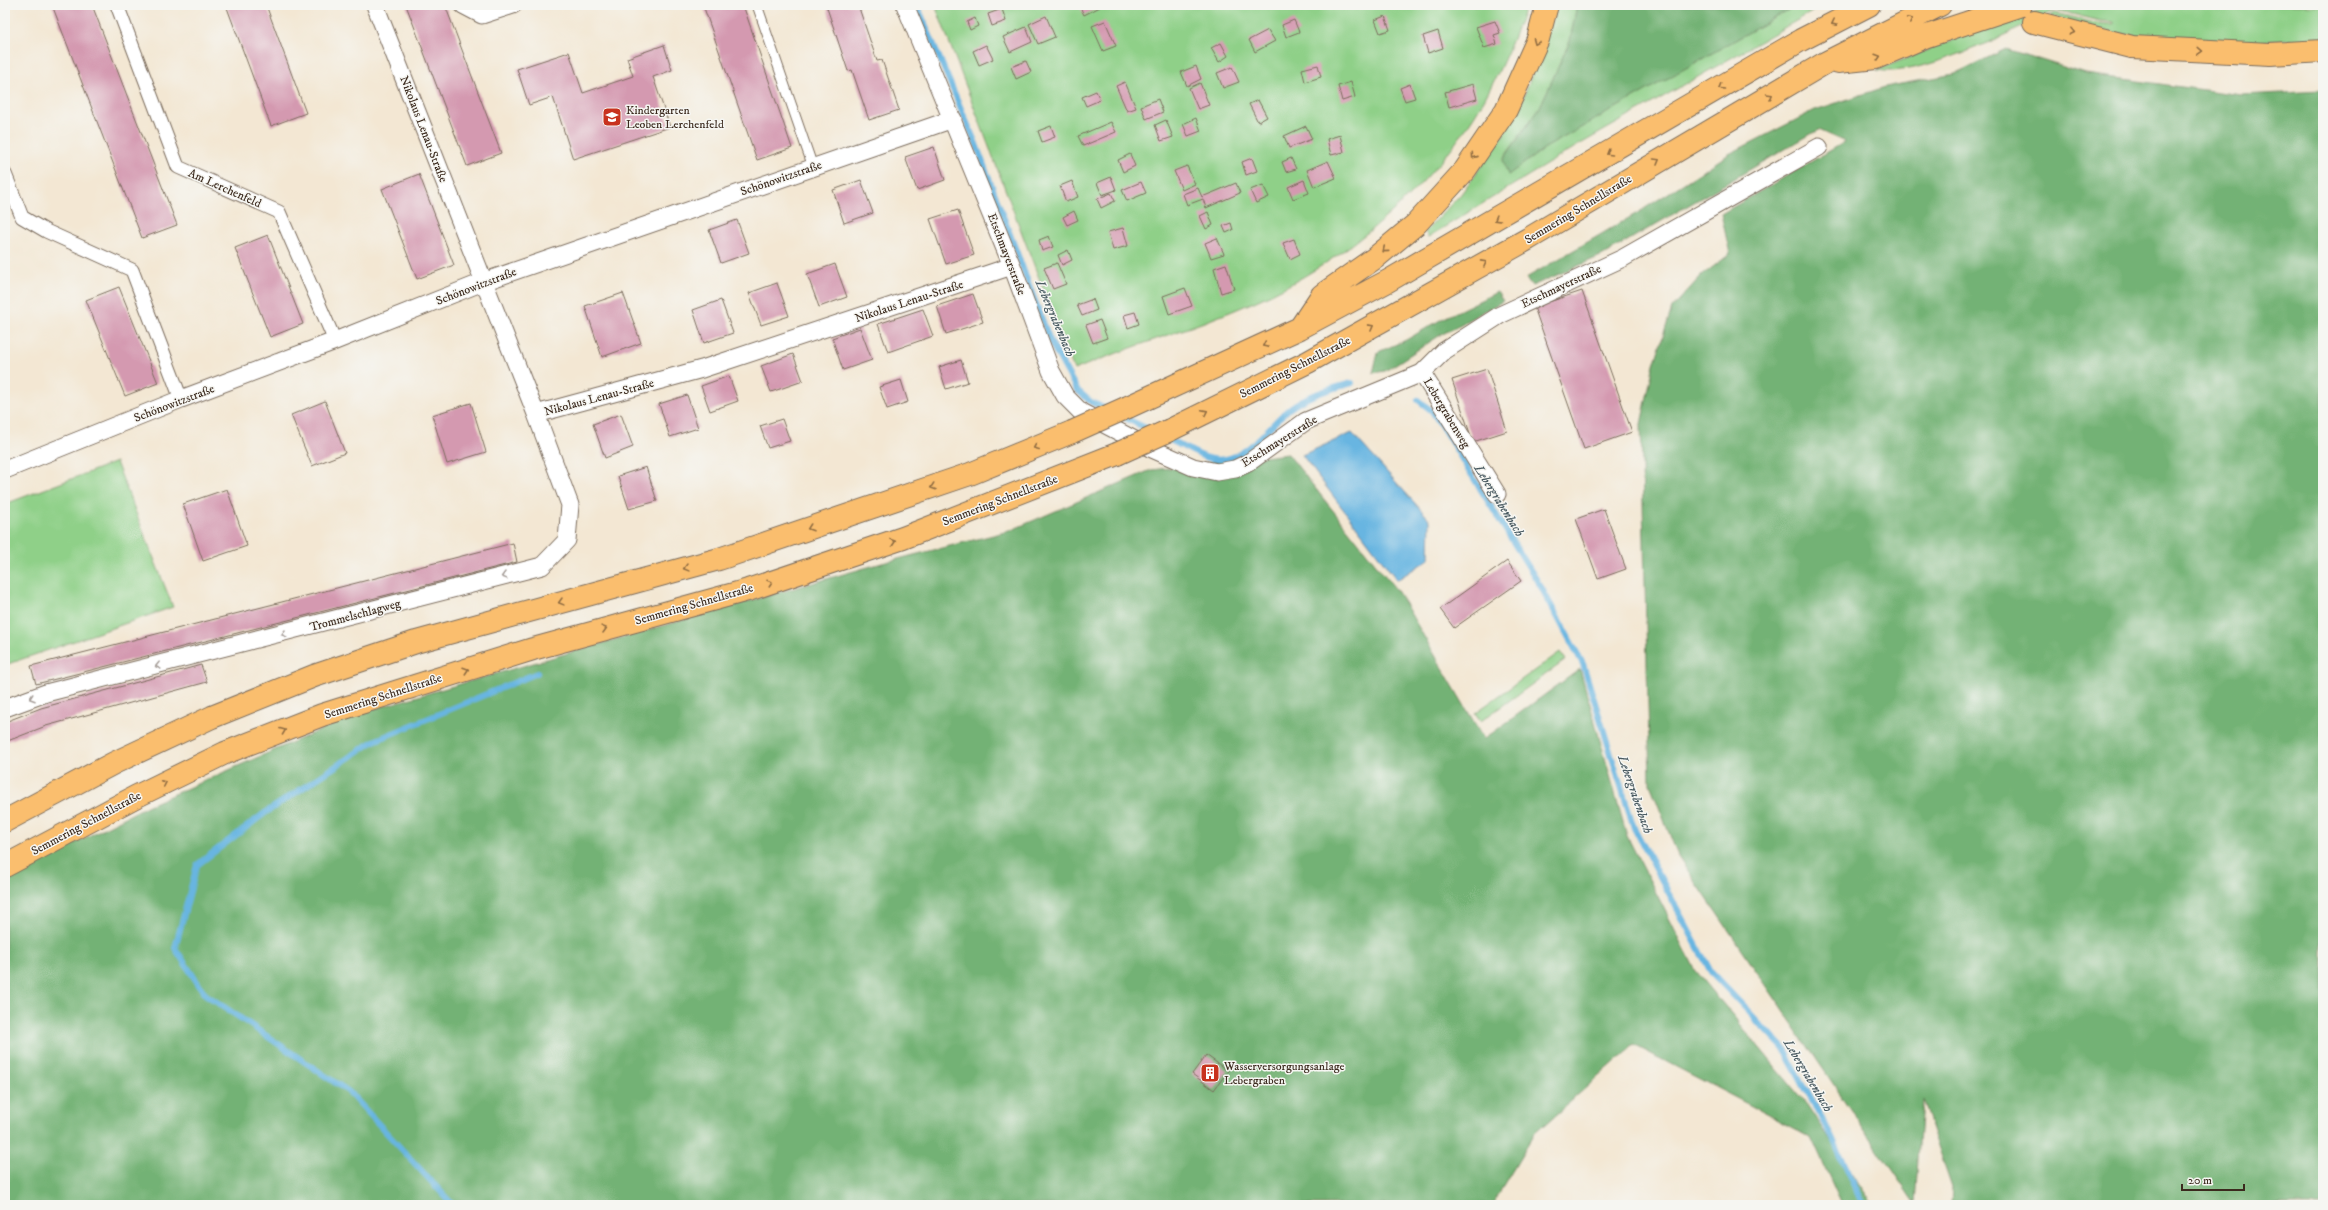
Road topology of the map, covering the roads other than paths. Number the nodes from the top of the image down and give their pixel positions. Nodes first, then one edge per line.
1 (117, 5) edge
2 (375, 5) edge
3 (464, 5) edge
4 (513, 5) edge
5 (757, 5) edge
6 (904, 5) edge
7 (1547, 5) edge
8 (1869, 5) edge
9 (1940, 5) edge
10 (2021, 5) edge
11 (2034, 22) dead end
12 (2323, 51) edge
13 (1825, 63) junction
14 (953, 119) junction
15 (1819, 147) dead end
16 (813, 168) junction
17 (5, 174) edge
18 (1012, 266) junction
19 (483, 282) junction
20 (1300, 328) junction
21 (335, 341) junction
22 (1422, 373) junction
23 (181, 399) junction
24 (536, 414) junction
25 (5, 470) edge
26 (1497, 494) dead end
27 (5, 708) edge
28 (5, 821) edge
29 (5, 866) edge

1 - 21 street, Am Lerchenfeld
2 - 19 street, Nikolaus Lenau-Straße
3 - 4 street
5 - 16 lane
6 - 14 street, Etschmayerstraße
7 -> 20 highway
8 -> 20 highway
13 -> 9 highway, Semmering Schnellstraße
13 -> 10 highway
11 -> 12 highway
29 -> 13 highway, Semmering Schnellstraße, bridge
14 - 16 street, Schönowitzstraße
14 - 18 street, Etschmayerstraße
15 - 22 street, Etschmayerstraße
16 - 19 street, Schönowitzstraße
17 - 23 street
18 - 22 street, Etschmayerstraße
18 - 24 street, Nikolaus Lenau-Straße
19 - 21 street, Schönowitzstraße
19 - 24 street, Nikolaus Lenau-Straße
20 -> 28 highway, bridge
21 - 23 street, Schönowitzstraße
22 - 26 street, Lebergrabenweg
23 - 25 street, Schönowitzstraße
24 -> 27 street, Trommelschlagweg

